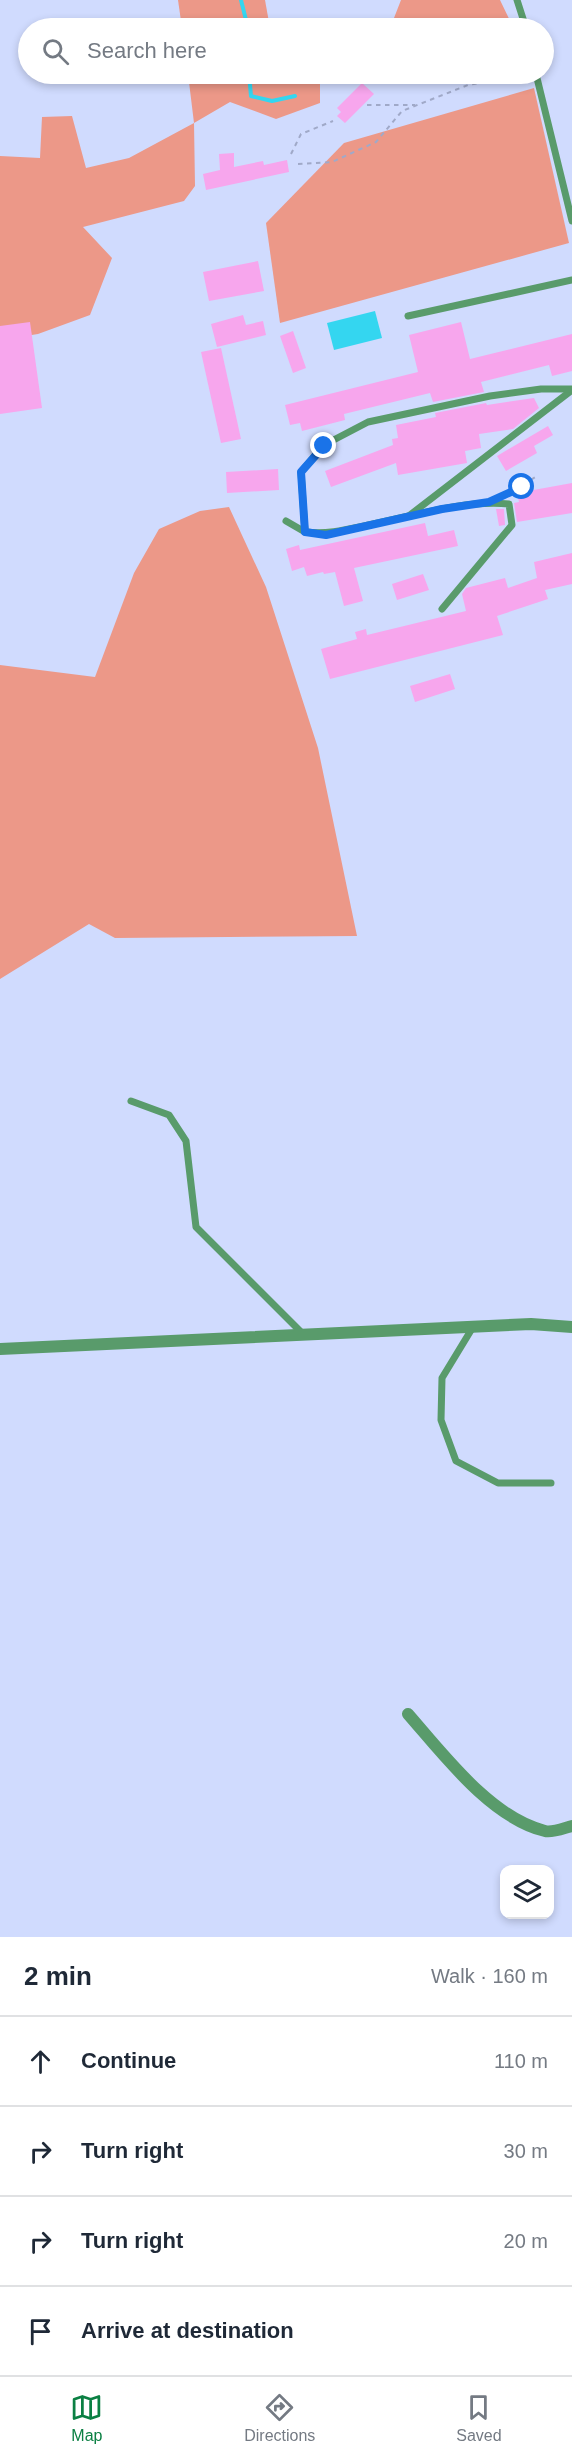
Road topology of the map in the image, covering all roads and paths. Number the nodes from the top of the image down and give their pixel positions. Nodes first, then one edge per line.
1 (517, 0) edge
2 (523, 18) edge
3 (474, 84) edge
4 (539, 84) edge
5 (368, 105) dead end
6 (417, 105) junction
7 (333, 121) dead end
8 (291, 154) dead end
9 (298, 164) dead end
10 (572, 221) edge
11 (572, 279) edge
12 (408, 316) dead end
13 (572, 389) edge
14 (537, 476) dead end
15 (489, 502) junction
16 (408, 517) junction
17 (286, 521) dead end
18 (305, 532) junction
19 (442, 609) dead end
20 (131, 1101) dead end
21 (473, 1327) junction
22 (572, 1327) edge
23 (303, 1334) junction
24 (0, 1349) edge
25 (551, 1483) dead end
26 (408, 1714) dead end
27 (572, 1826) edge

1 - 2 lane
3 - 6 path
4 - 10 lane
5 - 6 path
6 - 9 path
7 - 8 path
11 - 12 lane
13 - 16 lane
13 - 18 lane
14 - 15 path
15 - 16 lane
15 - 19 lane
16 - 18 lane
17 - 18 lane
20 - 23 lane
21 - 22 street
21 - 23 street
21 - 25 lane
23 - 24 street
26 - 27 street

